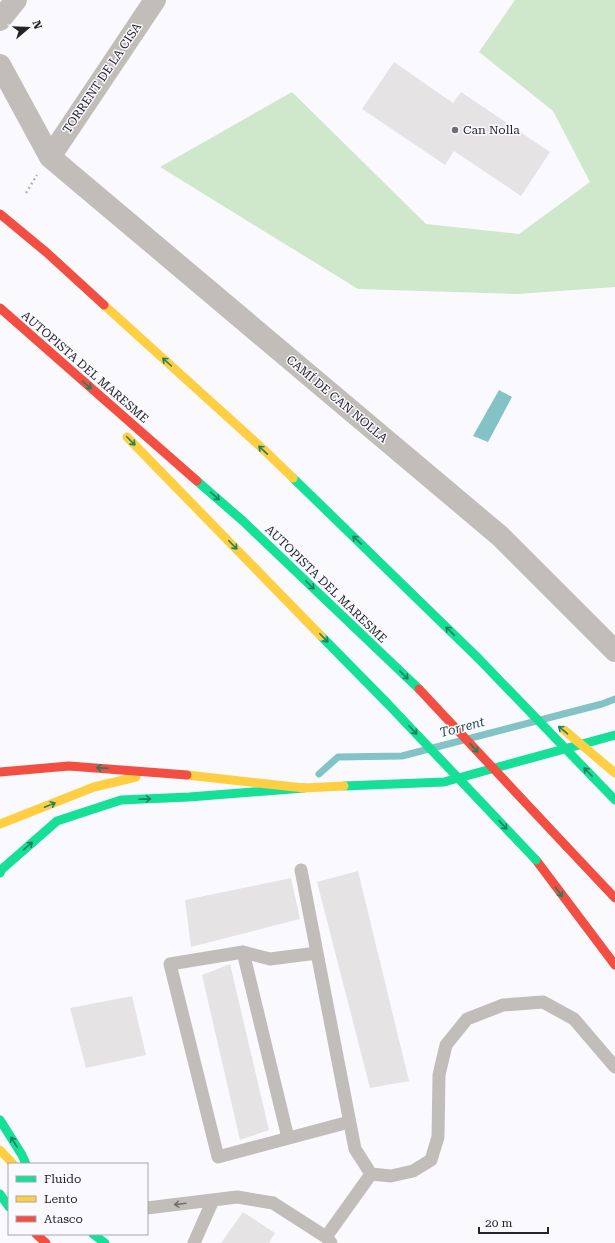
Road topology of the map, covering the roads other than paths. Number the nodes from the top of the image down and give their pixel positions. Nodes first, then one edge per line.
1 (16, 0) edge
2 (155, 0) edge
3 (0, 20) edge
4 (0, 65) edge
5 (50, 157) junction
6 (0, 214) edge
7 (3, 311) edge
8 (88, 397) dead end
9 (121, 431) dead end
10 (615, 651) edge
11 (478, 658) junction
12 (543, 713) dead end
13 (555, 723) dead end
14 (615, 734) edge
15 (0, 772) edge
16 (155, 772) junction
17 (615, 773) edge
18 (304, 788) junction
19 (615, 800) edge
20 (0, 824) edge
21 (301, 870) dead end
22 (0, 873) edge
23 (615, 898) edge
24 (243, 952) junction
25 (317, 953) junction
26 (615, 965) edge
27 (615, 1067) edge
28 (0, 1120) edge
29 (349, 1122) junction
30 (288, 1138) junction
31 (0, 1150) edge
32 (12, 1163) edge
33 (26, 1163) edge
34 (371, 1174) junction
35 (0, 1194) edge
36 (213, 1200) junction
37 (8, 1206) edge
38 (148, 1208) edge
39 (37, 1235) edge
40 (94, 1235) edge
41 (329, 1240) edge
42 (46, 1243) edge
43 (105, 1243) edge
44 (194, 1243) edge

1 - 3 street
2 - 5 street, TORRENT DE LA CISA
4 - 5 street
5 - 10 street, CAMÍ DE CAN NOLLA
11 -> 6 main road
7 - 8 main road
7 -> 23 main road, AUTOPISTA DEL MARESME, bridge
9 -> 26 main road, bridge
11 - 12 main road, bridge
19 -> 11 main road, bridge
17 -> 13 main road, bridge
14 - 18 main road
16 -> 15 main road
16 - 18 main road
20 -> 16 main road
22 -> 18 main road
21 - 25 lane
24 - 25 lane
24 - 30 lane
24 - 30 lane
25 - 29 lane
27 - 34 lane
33 -> 28 main road
29 - 30 lane
29 - 34 lane
31 - 32 main road
34 - 41 lane
35 - 37 main road
36 -> 38 lane
36 - 41 lane
36 - 44 lane
39 - 42 main road
40 - 43 main road

